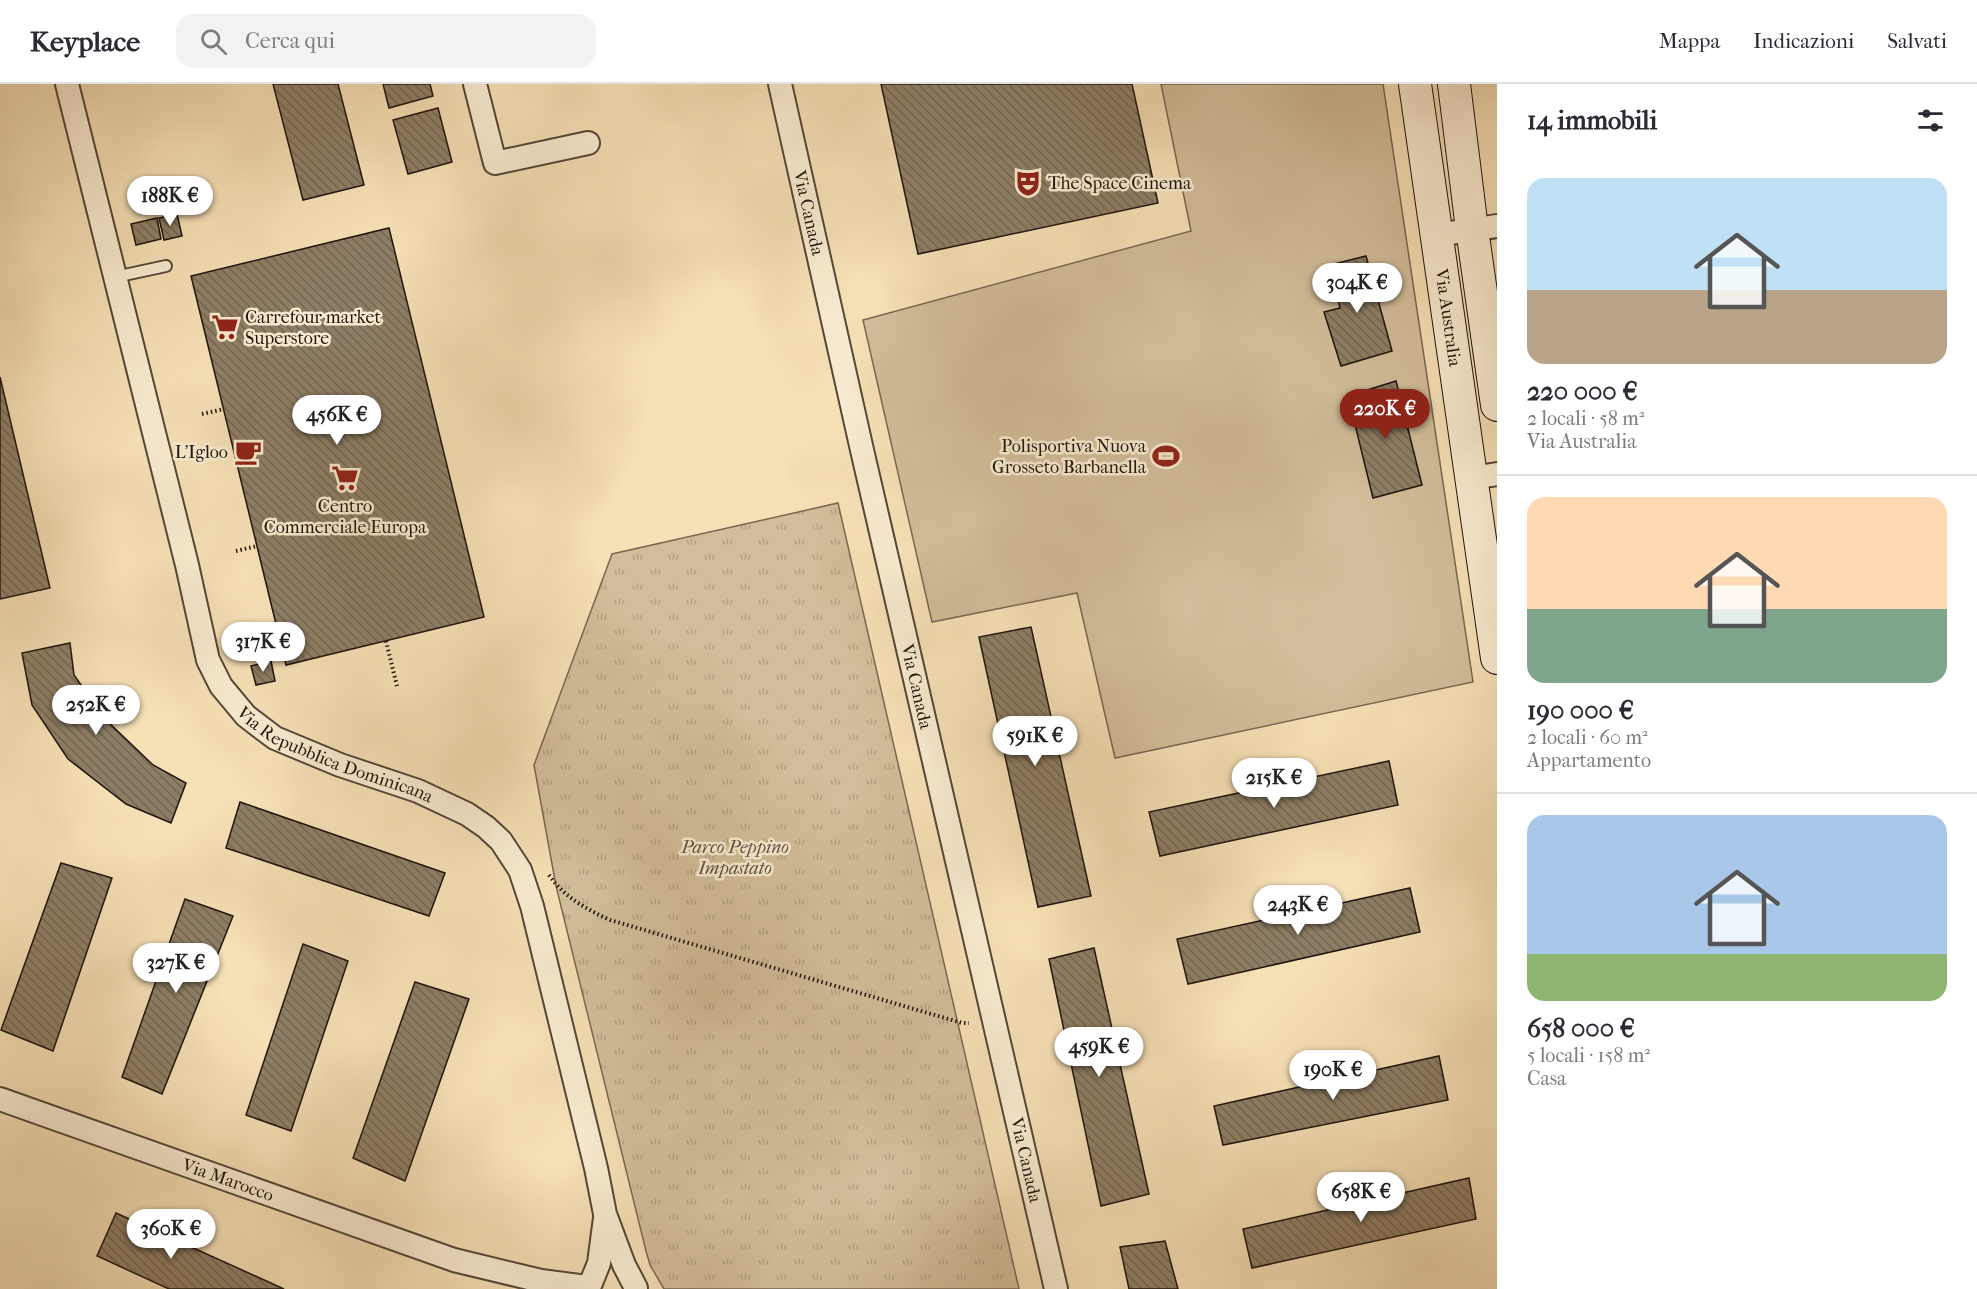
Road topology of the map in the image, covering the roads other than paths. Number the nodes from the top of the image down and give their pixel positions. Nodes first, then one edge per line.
1 (67, 84) edge
2 (475, 84) edge
3 (780, 84) edge
4 (1415, 84) edge
5 (1454, 84) edge
6 (588, 143) dead end
7 (1485, 227) edge
8 (1437, 235) junction
9 (166, 266) dead end
10 (115, 277) junction
11 (1497, 405) edge
12 (1484, 476) edge
13 (1497, 658) edge
14 (0, 1100) edge
15 (605, 1214) junction
16 (454, 1260) junction
17 (588, 1286) edge
18 (512, 1289) edge
19 (636, 1289) edge
20 (1056, 1289) edge

1 - 10 street, Via Repubblica Dominicana
2 - 6 street
3 - 20 street, Via Canada
4 - 8 main road, Via Australia
5 - 7 main road, Via Australia
7 - 8 street
7 - 11 main road, Via Australia
8 - 12 main road, Via Australia
9 - 10 lane
10 - 15 street, Via Repubblica Dominicana
12 - 13 main road, Via Australia
14 - 16 street, Via Marocco
15 - 17 street, Via Repubblica Dominicana
15 - 19 street, Via Repubblica Dominicana
16 - 17 street, Via Marocco
16 - 18 street, Via Marocco
17 - 19 street, Via Marocco

